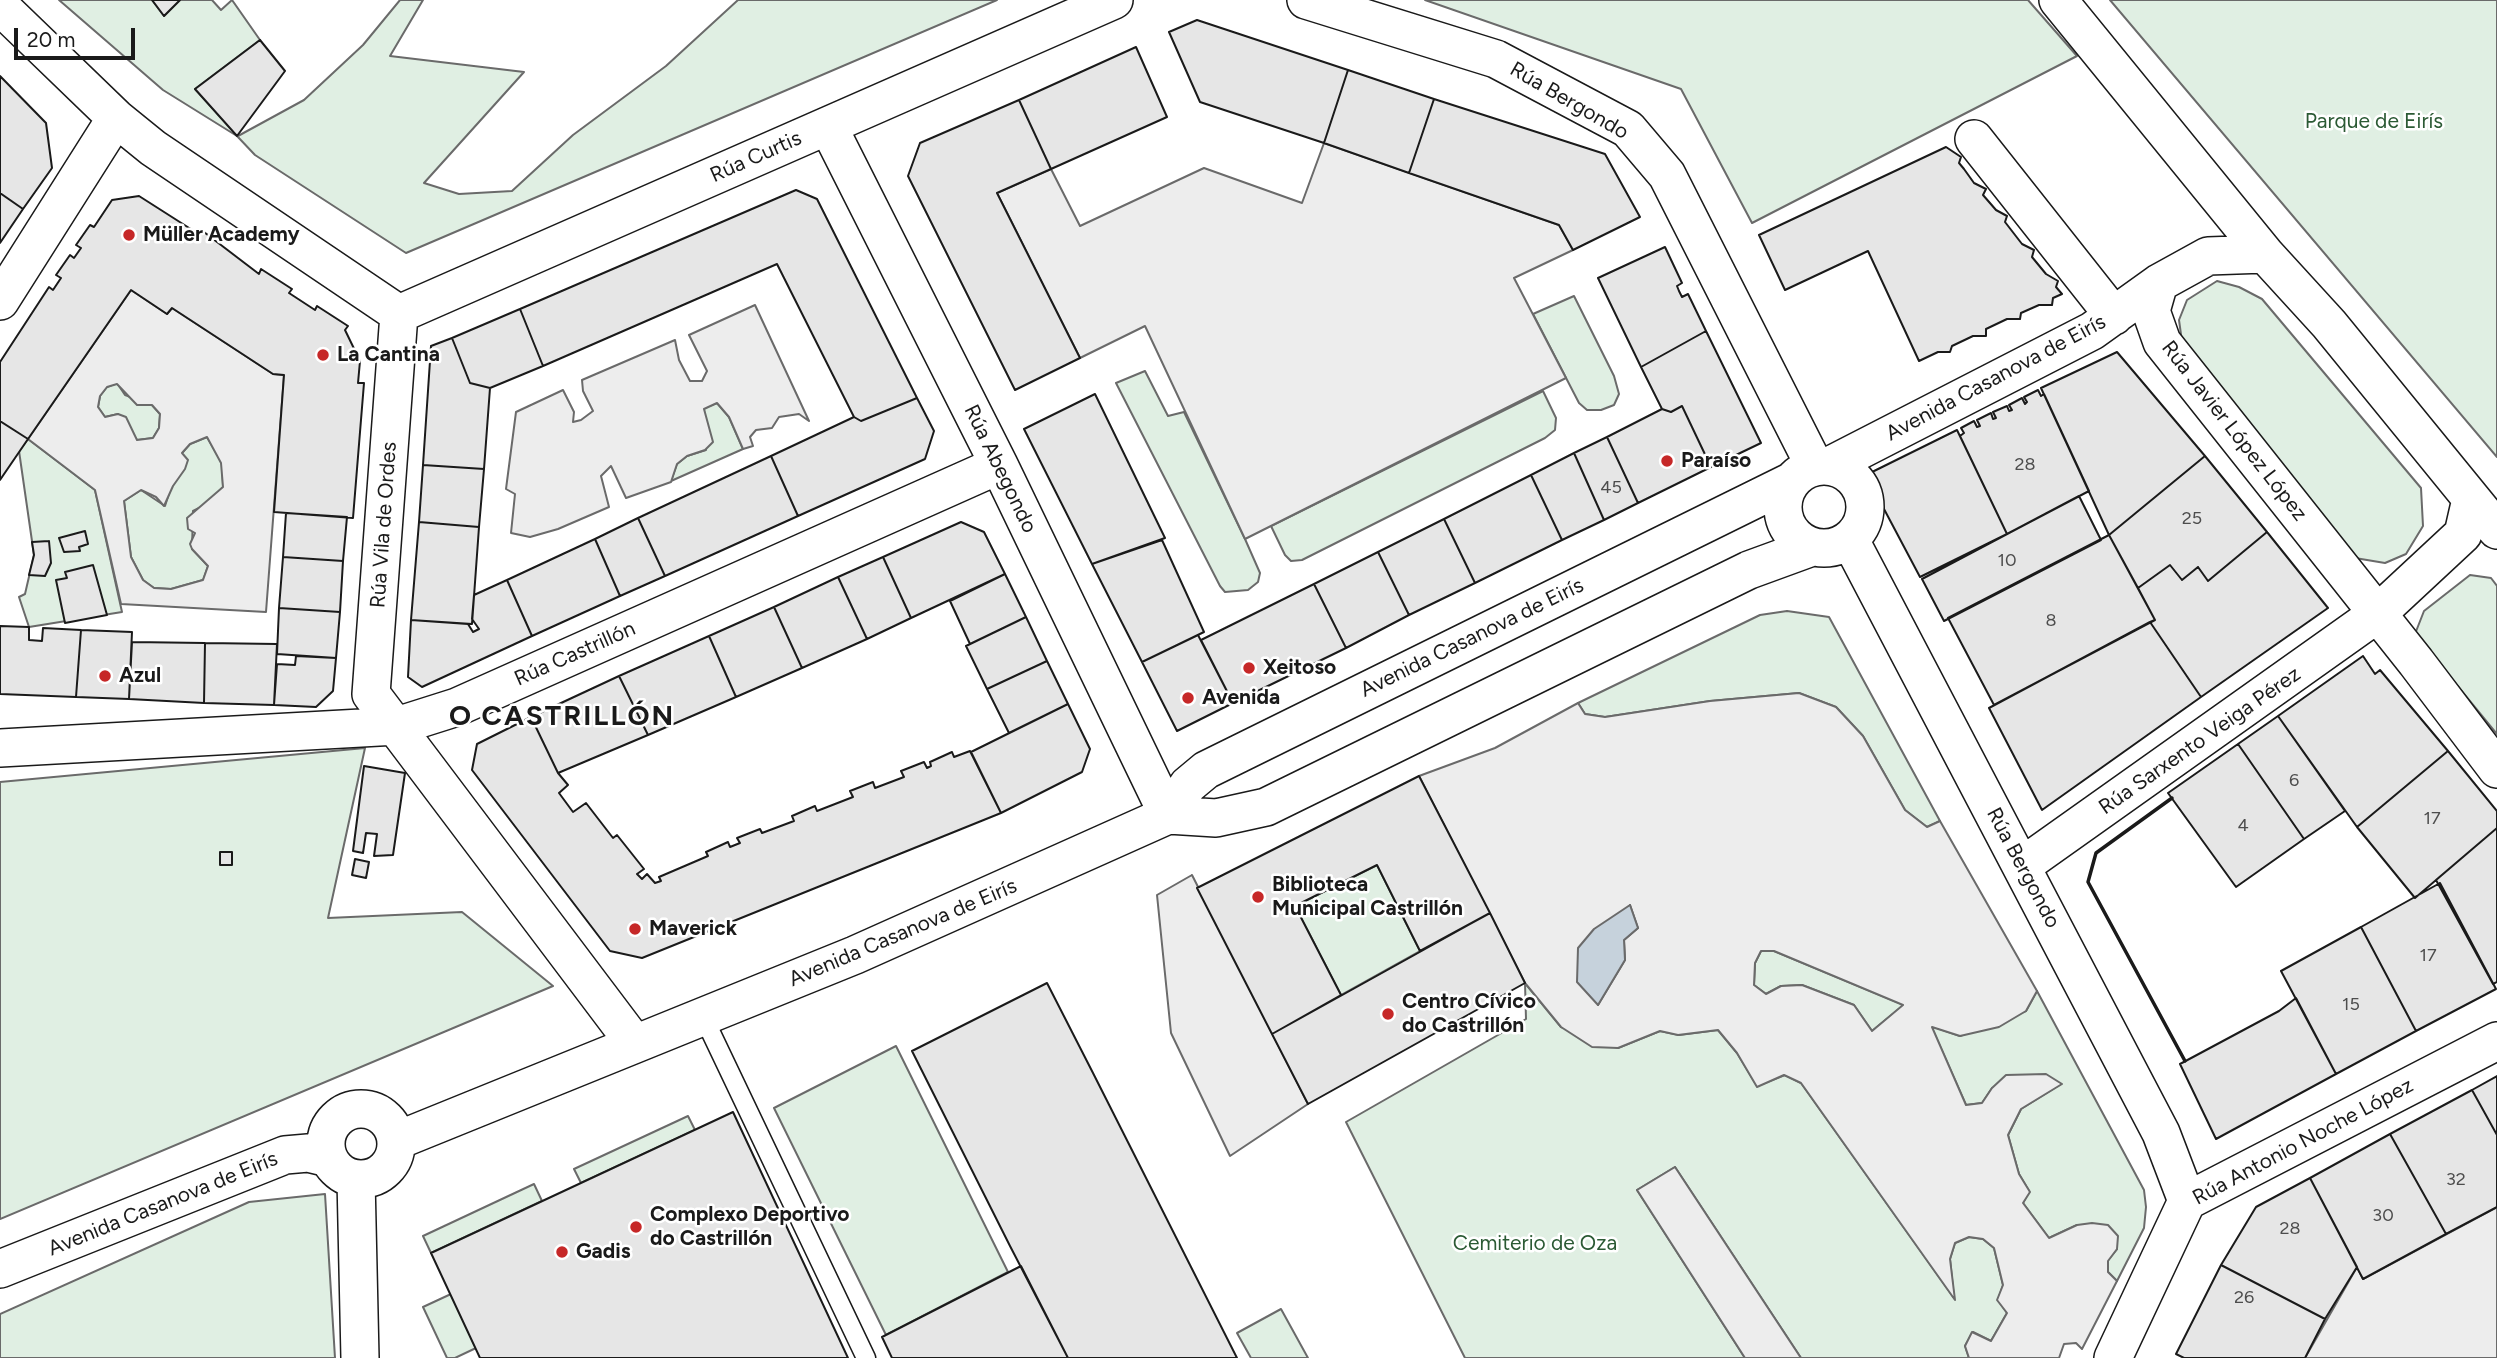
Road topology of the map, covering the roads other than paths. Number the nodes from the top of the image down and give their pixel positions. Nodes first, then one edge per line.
1 (1114, 0) edge
2 (1306, 0) edge
3 (2059, 0) edge
4 (0, 6) edge
5 (116, 118) junction
6 (828, 125) junction
7 (1974, 139) dead end
8 (2208, 186) junction
9 (2265, 254) junction
10 (2208, 256) junction
11 (2160, 283) junction
12 (0, 301) edge
13 (399, 314) junction
14 (2114, 316) junction
15 (999, 465) junction
16 (1812, 472) junction
17 (2471, 499) junction
18 (2497, 530) edge
19 (1850, 540) junction
20 (1812, 547) junction
21 (2377, 614) junction
22 (397, 726) junction
23 (0, 748) edge
24 (2497, 769) edge
25 (1168, 815) junction
26 (2022, 866) junction
27 (703, 1016) junction
28 (2497, 1041) edge
29 (635, 1044) junction
30 (396, 1141) junction
31 (342, 1168) junction
32 (2187, 1201) junction
33 (0, 1269) edge
34 (360, 1358) edge
35 (866, 1358) edge
36 (2113, 1358) edge

1 - 6 street, Rúa Curtis
2 - 16 street, Rúa Bergondo
3 - 8 street
4 - 5 street
5 - 12 street
5 - 13 street
6 - 13 street, Rúa Curtis
6 - 15 street, Rúa Abegondo
7 - 14 street
8 - 9 street
8 - 10 street
9 - 10 street
9 - 17 street
10 - 11 street
11 - 14 street, Avenida Casanova de Eirís
11 - 21 street, Rúa Javier López López
13 - 22 street, Rúa Vila de Ordes
14 - 16 street, Avenida Casanova de Eirís
15 - 22 street, Rúa Castrillón
15 - 25 street, Rúa Abegondo
16 - 19 street
16 - 20 street
16 - 25 street, Avenida Casanova de Eirís
17 - 18 street
17 - 21 street
19 - 20 street
19 - 26 street, Rúa Bergondo
20 - 25 street, Avenida Casanova de Eirís
21 - 24 street, Rúa Javier López López
21 - 26 street, Rúa Sarxento Veiga Pérez
22 - 23 street, Rúa Castrillón
22 - 29 street
25 - 27 street, Avenida Casanova de Eirís
26 - 32 street, Rúa Bergondo
27 - 29 street, Avenida Casanova de Eirís
27 - 35 lane
28 - 32 street, Rúa Antonio Noche López
29 - 30 street, Avenida Casanova de Eirís
30 - 31 street
30 - 31 street
31 - 33 street, Avenida Casanova de Eirís
31 - 34 street
32 - 36 street, Rúa Antonio Noche López

